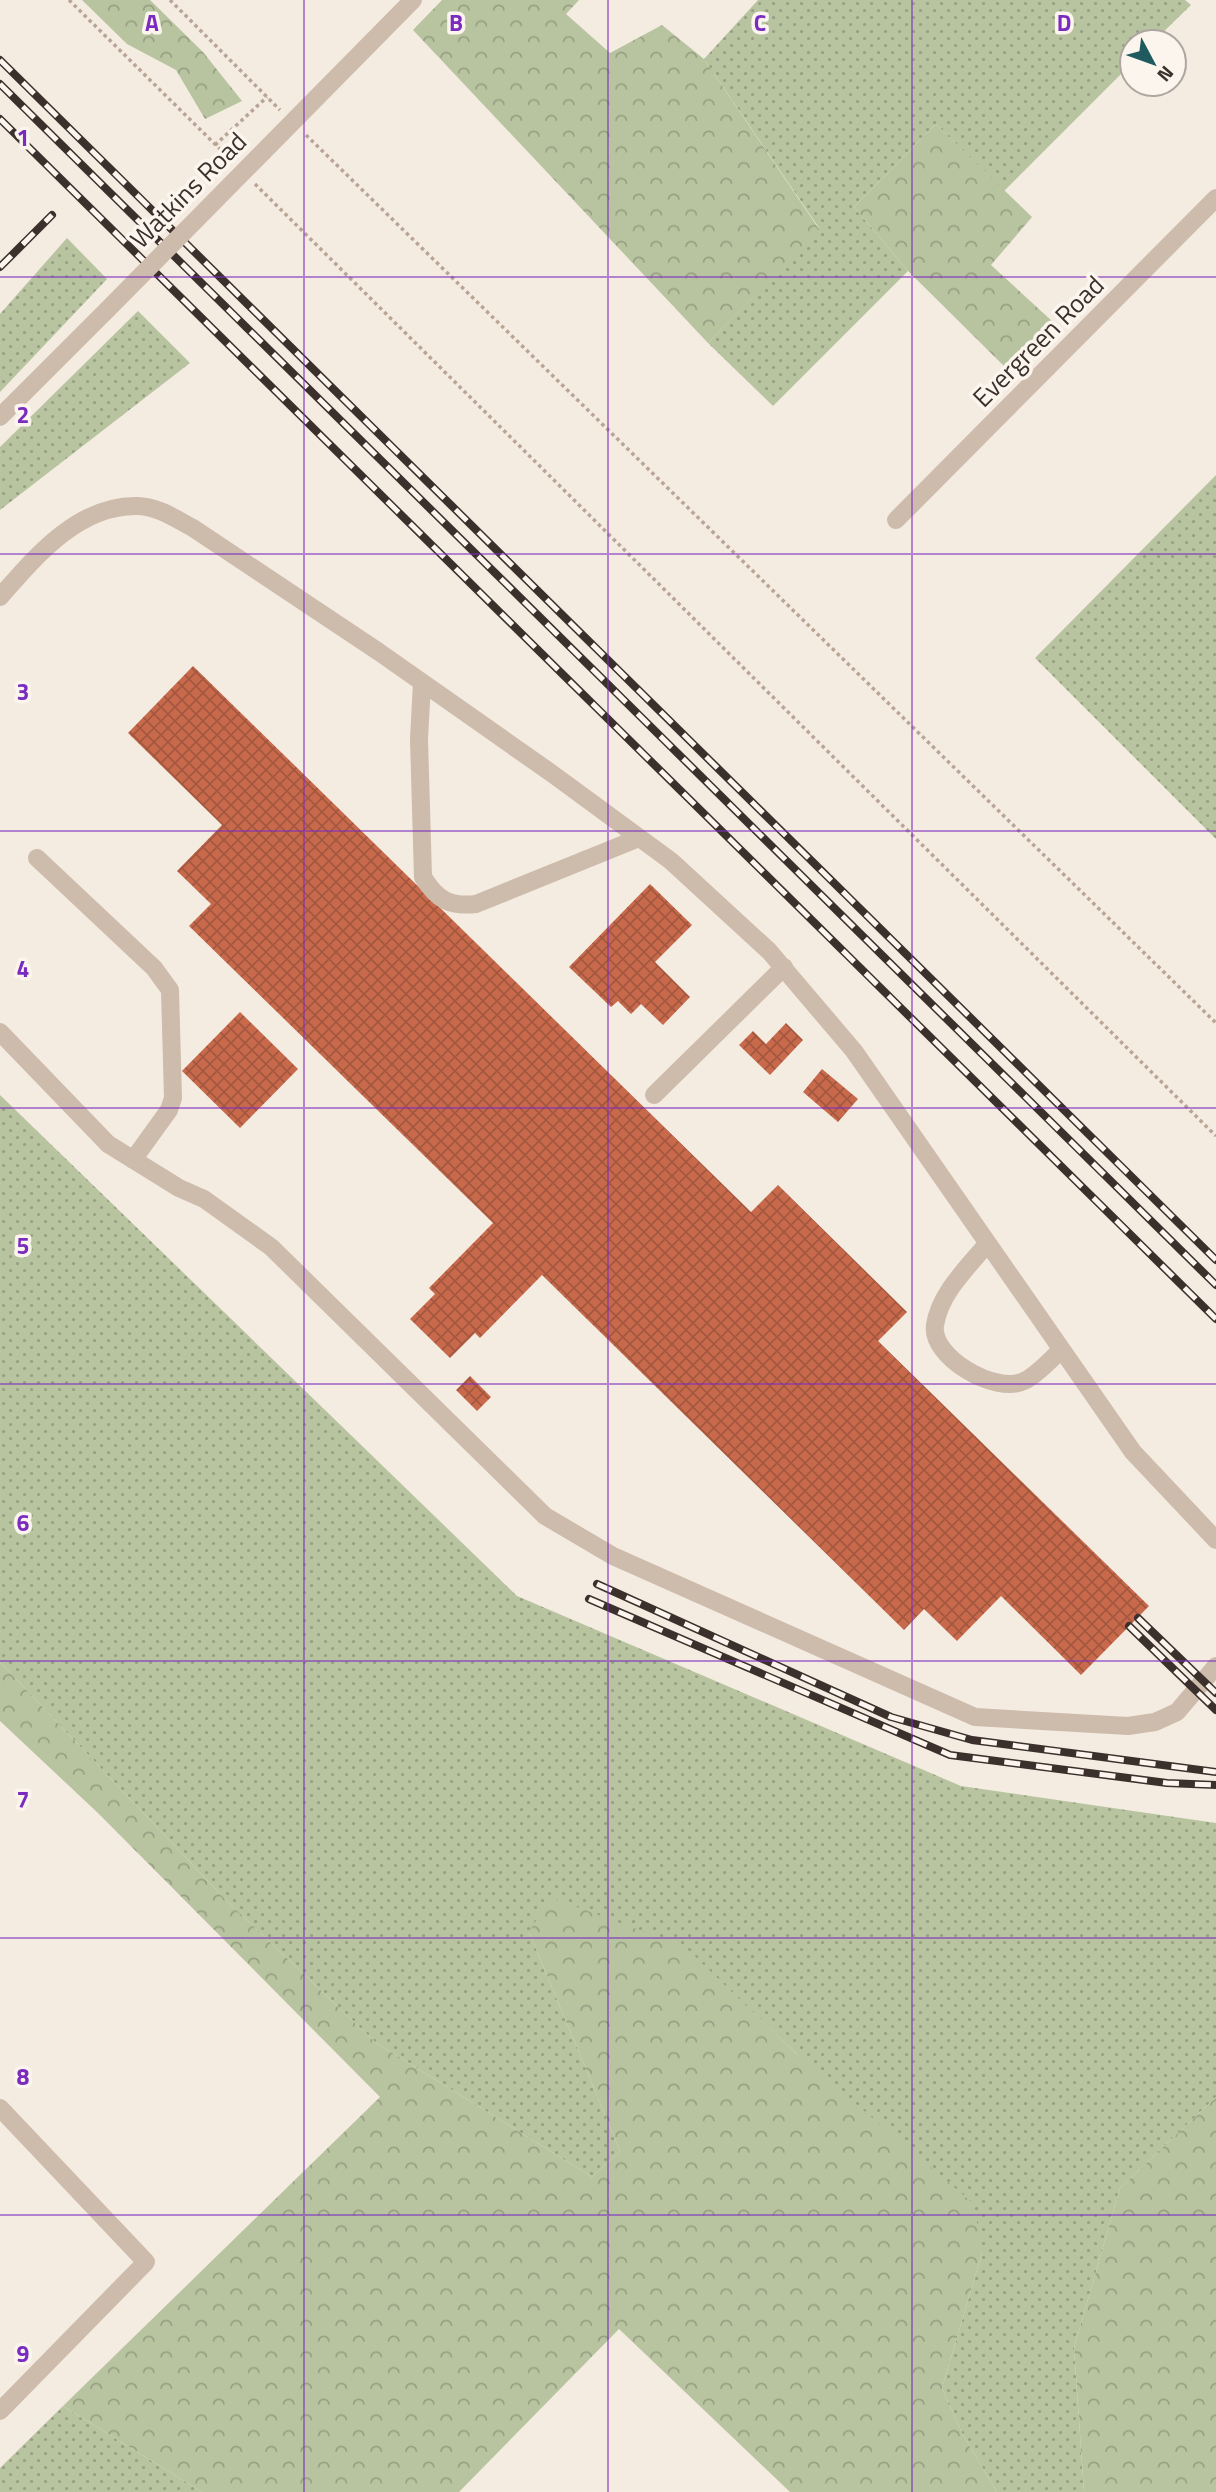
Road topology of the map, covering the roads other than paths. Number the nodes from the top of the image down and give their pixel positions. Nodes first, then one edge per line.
1 (413, 0) edge
2 (1216, 198) edge
3 (0, 417) edge
4 (896, 520) dead end
5 (0, 597) edge
6 (422, 682) junction
7 (639, 838) junction
8 (37, 858) dead end
9 (784, 967) junction
10 (0, 1032) edge
11 (653, 1095) dead end
12 (134, 1160) junction
13 (987, 1244) junction
14 (1061, 1350) junction
15 (1216, 1540) edge
16 (1216, 1666) edge
17 (0, 2108) edge
18 (0, 2411) edge

1 - 3 street, Watkins Road, bridge
2 - 4 street, Evergreen Road
5 - 6 street
6 - 7 street
6 - 7 street
7 - 9 street
8 - 12 street
9 - 11 street
9 - 13 street
10 - 12 street
12 - 16 street
13 - 14 street
13 - 14 street
14 - 15 street
17 - 18 street

